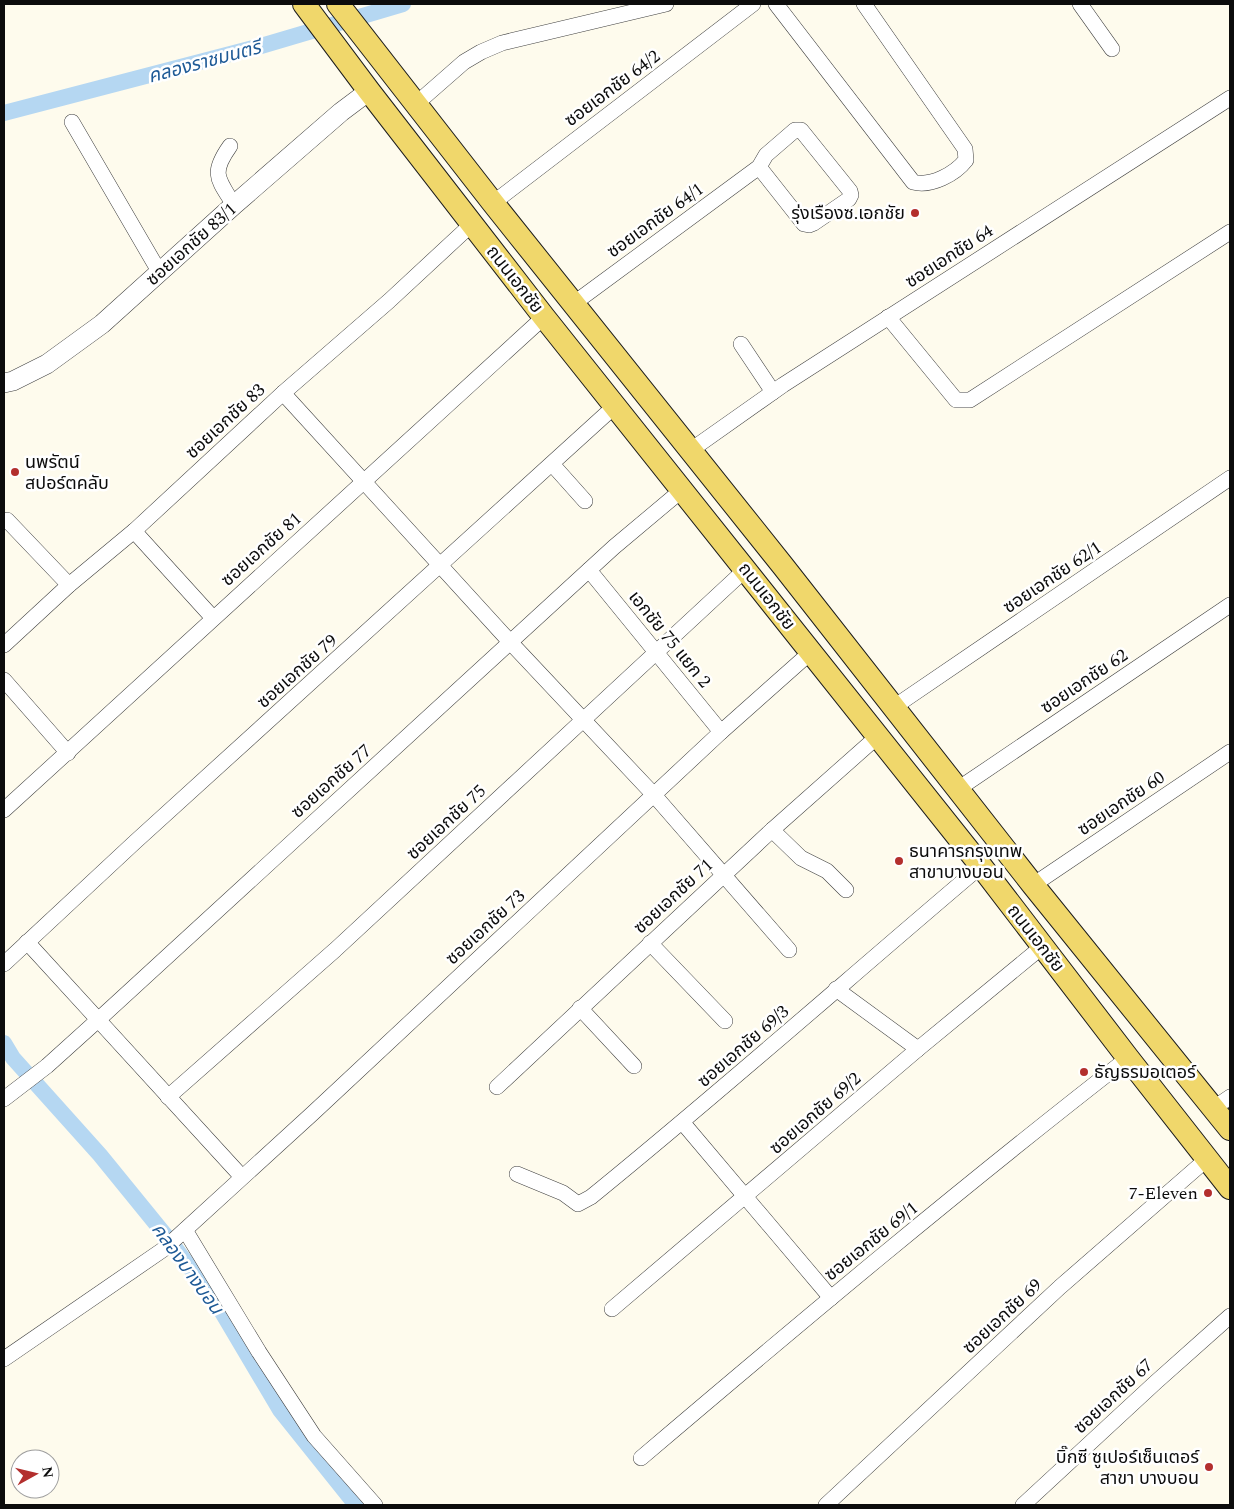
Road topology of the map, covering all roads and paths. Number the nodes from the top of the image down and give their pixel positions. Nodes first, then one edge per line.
1 (304, 4) edge
2 (338, 4) edge
3 (666, 4) edge
4 (753, 4) edge
5 (776, 4) edge
6 (864, 4) edge
7 (1080, 4) edge
8 (1112, 49) dead end
9 (369, 91) junction
10 (1230, 98) edge
11 (416, 104) junction
12 (72, 122) dead end
13 (230, 146) dead end
14 (759, 167) junction
15 (493, 202) junction
16 (234, 205) junction
17 (472, 224) junction
18 (1230, 232) edge
19 (160, 273) junction
20 (573, 304) junction
21 (544, 316) junction
22 (888, 317) junction
23 (741, 344) dead end
24 (4, 383) edge
25 (773, 392) junction
26 (283, 393) junction
27 (616, 406) junction
28 (691, 450) junction
29 (552, 464) junction
30 (1230, 478) edge
31 (365, 482) junction
32 (682, 490) junction
33 (585, 501) dead end
34 (733, 503) junction
35 (7, 520) dead end
36 (709, 523) junction
37 (134, 531) junction
38 (441, 564) junction
39 (589, 570) junction
40 (746, 570) junction
41 (69, 585) junction
42 (1230, 605) edge
43 (213, 618) junction
44 (511, 643) junction
45 (4, 645) edge
46 (811, 652) junction
47 (657, 654) junction
48 (4, 680) edge
49 (894, 708) junction
50 (584, 719) junction
51 (721, 732) junction
52 (878, 736) junction
53 (1230, 752) edge
54 (68, 753) junction
55 (958, 789) junction
56 (654, 795) junction
57 (4, 810) edge
58 (772, 830) junction
59 (981, 866) junction
60 (723, 876) junction
61 (1033, 885) junction
62 (846, 890) dead end
63 (27, 942) junction
64 (650, 943) junction
65 (1043, 946) junction
66 (789, 950) dead end
67 (4, 964) edge
68 (836, 988) junction
69 (580, 1008) junction
70 (98, 1020) junction
71 (724, 1021) dead end
72 (918, 1049) junction
73 (1128, 1058) junction
74 (634, 1066) dead end
75 (497, 1087) dead end
76 (168, 1097) junction
77 (4, 1099) edge
78 (1222, 1102) edge
79 (683, 1123) junction
80 (1230, 1129) edge
81 (1207, 1159) junction
82 (517, 1174) dead end
83 (242, 1177) junction
84 (1230, 1188) edge
85 (746, 1196) junction
86 (185, 1230) junction
87 (831, 1298) junction
88 (612, 1309) dead end
89 (1230, 1316) edge
90 (4, 1359) edge
91 (640, 1458) dead end
92 (375, 1505) edge
93 (826, 1505) edge
94 (1023, 1505) edge

1 - 9 main road, ถนนเอกชัย
2 - 11 main road, ถนนเอกชัย
3 - 11 street
4 - 15 street, ซอยเอกชัย 64/2
5 - 6 street
7 - 8 street
9 - 16 street, ซอยเอกชัย 83/1
9 - 17 main road, ถนนเอกชัย
10 - 22 street, ซอยเอกชัย 64
11 - 15 main road, ถนนเอกชัย
12 - 19 street
13 - 16 street
14 - 14 street, ซอยเอกชัย 64/1
14 - 20 street, ซอยเอกชัย 64/1
15 - 20 main road, ถนนเอกชัย
16 - 19 street, ซอยเอกชัย 83/1
17 - 21 main road, ถนนเอกชัย
17 - 26 street, ซอยเอกชัย 83
18 - 22 street
19 - 24 street, ซอยเอกชัย 83/1
20 - 28 main road, ถนนเอกชัย
21 - 27 main road, ถนนเอกชัย
21 - 31 street, ซอยเอกชัย 81
22 - 25 street, ซอยเอกชัย 64
23 - 25 street
25 - 28 street, ซอยเอกชัย 64
26 - 31 street
26 - 37 street, ซอยเอกชัย 83
27 - 29 street, ซอยเอกชัย 79
27 - 32 main road, ถนนเอกชัย
28 - 34 main road, ถนนเอกชัย
29 - 33 street
29 - 38 street, ซอยเอกชัย 79
30 - 49 street, ซอยเอกชัย 62/1
31 - 38 street
31 - 43 street, ซอยเอกชัย 81
32 - 36 main road, ถนนเอกชัย
32 - 39 street, ซอยเอกชัย 77
34 - 36 main road
34 - 49 main road, ถนนเอกชัย
35 - 41 street
36 - 40 main road, ถนนเอกชัย
37 - 41 street, ซอยเอกชัย 83
37 - 43 street
38 - 44 street
38 - 63 street, ซอยเอกชัย 79
39 - 44 street, ซอยเอกชัย 77
39 - 47 street, เอกชัย 75 แยก 2
40 - 46 main road, ถนนเอกชัย
40 - 47 street, ซอยเอกชัย 75
41 - 45 street, ซอยเอกชัย 83
42 - 55 street, ซอยเอกชัย 62
43 - 54 street, ซอยเอกชัย 81
44 - 50 street
44 - 70 street, ซอยเอกชัย 77
46 - 51 street, ซอยเอกชัย 73
46 - 52 main road, ถนนเอกชัย
47 - 50 street, ซอยเอกชัย 75
47 - 51 street, เอกชัย 75 แยก 2
48 - 54 street
49 - 55 main road, ถนนเอกชัย
50 - 56 street
50 - 76 street, ซอยเอกชัย 75
51 - 56 street, ซอยเอกชัย 73
52 - 58 street, ซอยเอกชัย 71
52 - 59 main road, ถนนเอกชัย
53 - 61 street, ซอยเอกชัย 60
54 - 57 street, ซอยเอกชัย 81
55 - 61 main road, ถนนเอกชัย
56 - 60 street
56 - 83 street, ซอยเอกชัย 73
58 - 60 street, ซอยเอกชัย 71
58 - 62 street
59 - 65 main road, ถนนเอกชัย
59 - 68 street, ซอยเอกชัย 69/3
60 - 64 street, ซอยเอกชัย 71
60 - 66 street
61 - 78 main road, ถนนเอกชัย
63 - 67 street, ซอยเอกชัย 79
63 - 70 street
64 - 69 street, ซอยเอกชัย 71
64 - 71 street
65 - 72 street, ซอยเอกชัย 69/2
65 - 73 main road, ถนนเอกชัย
68 - 72 street
68 - 79 street, ซอยเอกชัย 69/3
69 - 74 street
69 - 75 street, ซอยเอกชัย 71
70 - 76 street
70 - 77 street, ซอยเอกชัย 77
72 - 85 street, ซอยเอกชัย 69/2
73 - 81 main road, ถนนเอกชัย
73 - 87 street, ซอยเอกชัย 69/1
76 - 83 street
78 - 80 main road, ถนนเอกชัย
79 - 82 street, ซอยเอกชัย 69/3
79 - 85 street
81 - 84 main road, ถนนเอกชัย
81 - 93 street, ซอยเอกชัย 69
83 - 86 street, ซอยเอกชัย 73
85 - 87 street
85 - 88 street, ซอยเอกชัย 69/2
86 - 90 street, ซอยเอกชัย 73
86 - 92 street
87 - 91 street, ซอยเอกชัย 69/1
89 - 94 street, ซอยเอกชัย 67

